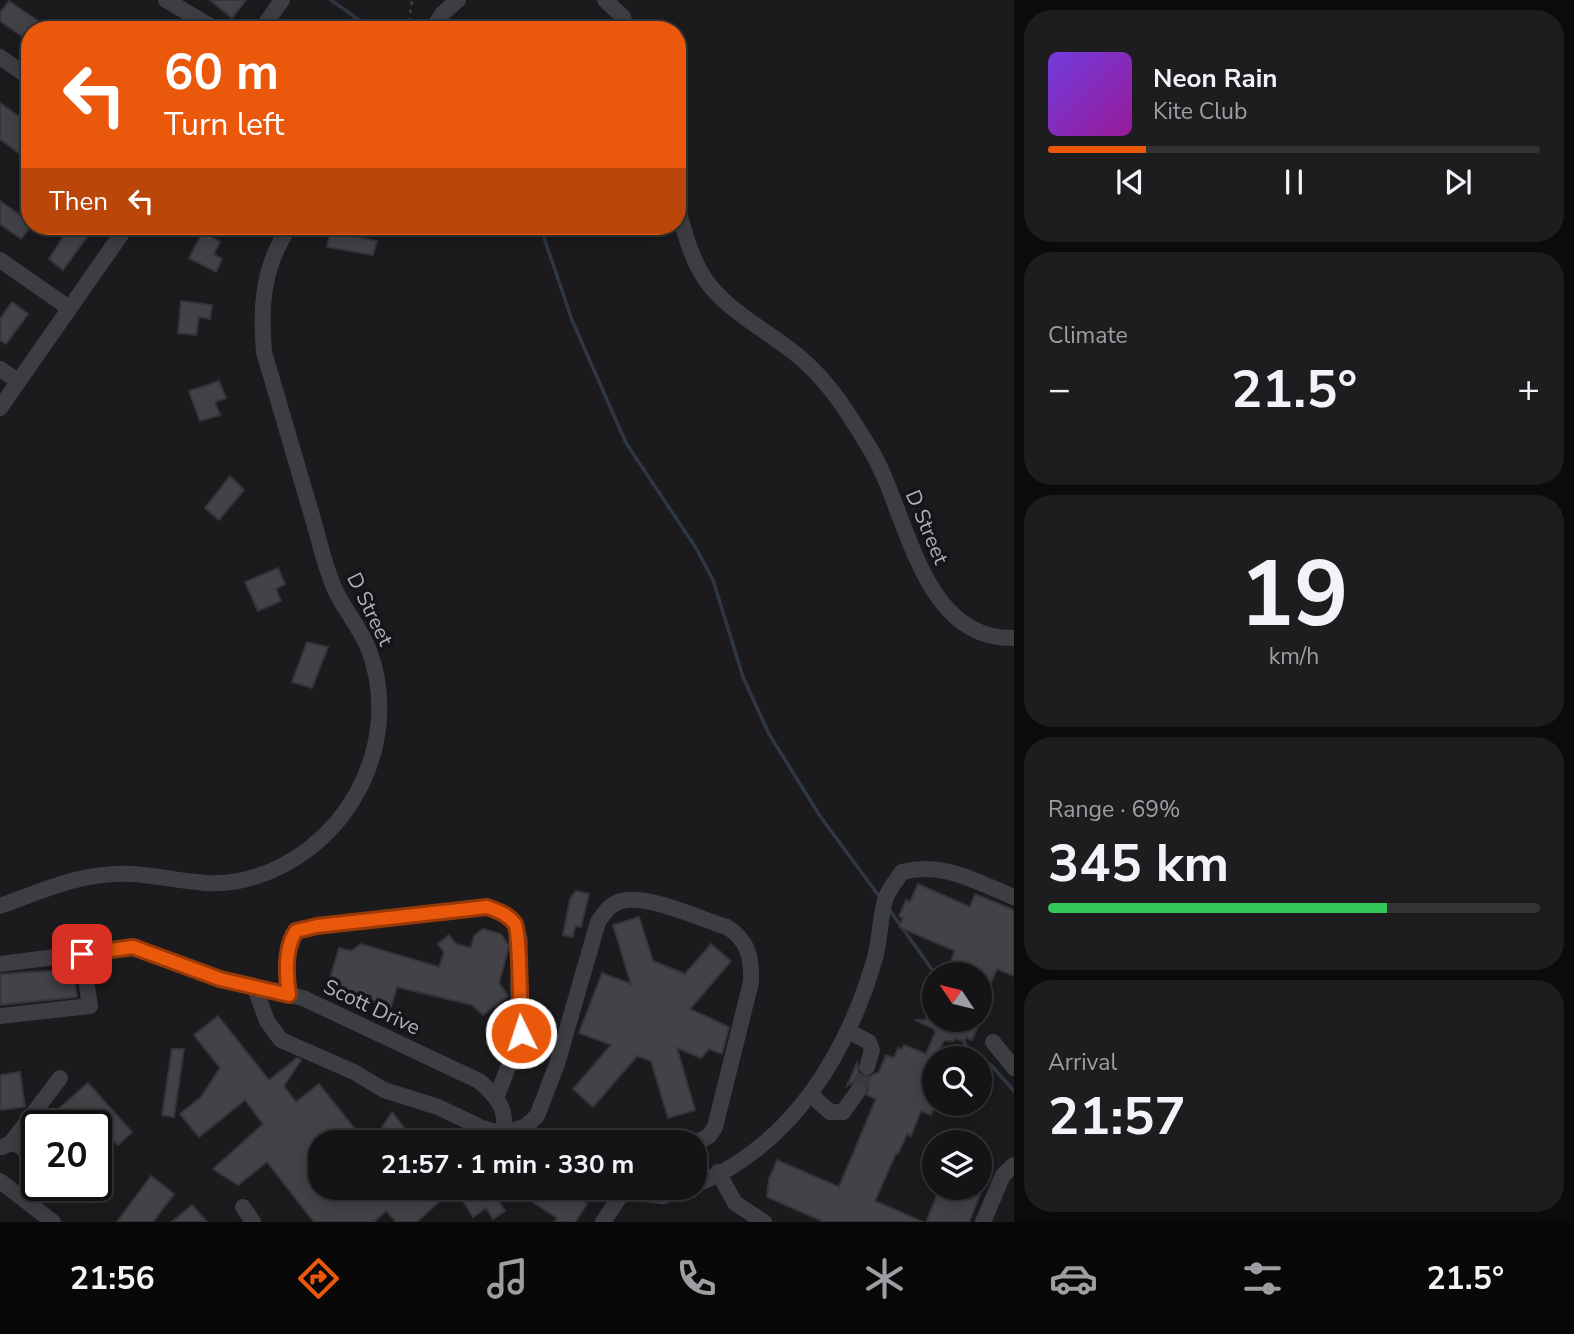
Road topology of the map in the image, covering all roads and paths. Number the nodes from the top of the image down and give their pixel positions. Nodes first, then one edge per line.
1 (166, 0) edge
2 (282, 0) edge
3 (412, 0) edge
4 (458, 0) edge
5 (605, 0) edge
6 (202, 21) edge
7 (267, 21) edge
8 (409, 21) edge
9 (438, 21) edge
10 (624, 21) edge
11 (0, 57) edge
12 (21, 72) edge
13 (121, 235) edge
14 (286, 235) edge
15 (685, 235) edge
16 (0, 260) edge
17 (69, 308) junction
18 (0, 369) edge
19 (18, 381) junction
20 (0, 408) edge
21 (1014, 638) edge
22 (1014, 897) edge
23 (0, 906) edge
24 (82, 954) junction
25 (0, 964) edge
26 (255, 988) junction
27 (289, 995) junction
28 (0, 1016) edge
29 (848, 1031) junction
30 (993, 1042) dead end
31 (867, 1067) tunnel mouth
32 (1014, 1068) edge
33 (60, 1077) dead end
34 (858, 1091) tunnel mouth
35 (497, 1096) junction
36 (811, 1096) junction
37 (488, 1130) edge
38 (504, 1130) edge
39 (516, 1130) edge
40 (707, 1137) edge
41 (5, 1146) edge
42 (1014, 1165) edge
43 (718, 1172) junction
44 (707, 1178) edge
45 (0, 1181) edge
46 (616, 1200) edge
47 (243, 1207) dead end
48 (53, 1222) edge
49 (253, 1222) edge
50 (603, 1222) edge
51 (764, 1222) edge
52 (983, 1222) edge

1 - 6 street
2 - 7 street
3 - 8 path
4 - 9 street
5 - 10 street
11 - 12 street
13 - 17 street
14 - 23 street, D Street
15 - 21 street, D Street
16 - 17 street
17 - 19 street
18 - 19 street
19 - 20 street
22 - 29 street
24 - 25 street, Scott Drive
24 - 26 street, Scott Drive
24 - 28 street
26 - 27 street, Scott Drive
26 - 37 street
27 - 35 street, Scott Drive
27 - 35 street
29 - 31 street
29 - 36 street
30 - 32 street
33 - 41 street
34 - 36 street
35 - 38 street
36 - 43 street
39 - 40 street
42 - 52 street
43 - 44 street
43 - 51 street
45 - 48 street
46 - 50 street
47 - 49 street

